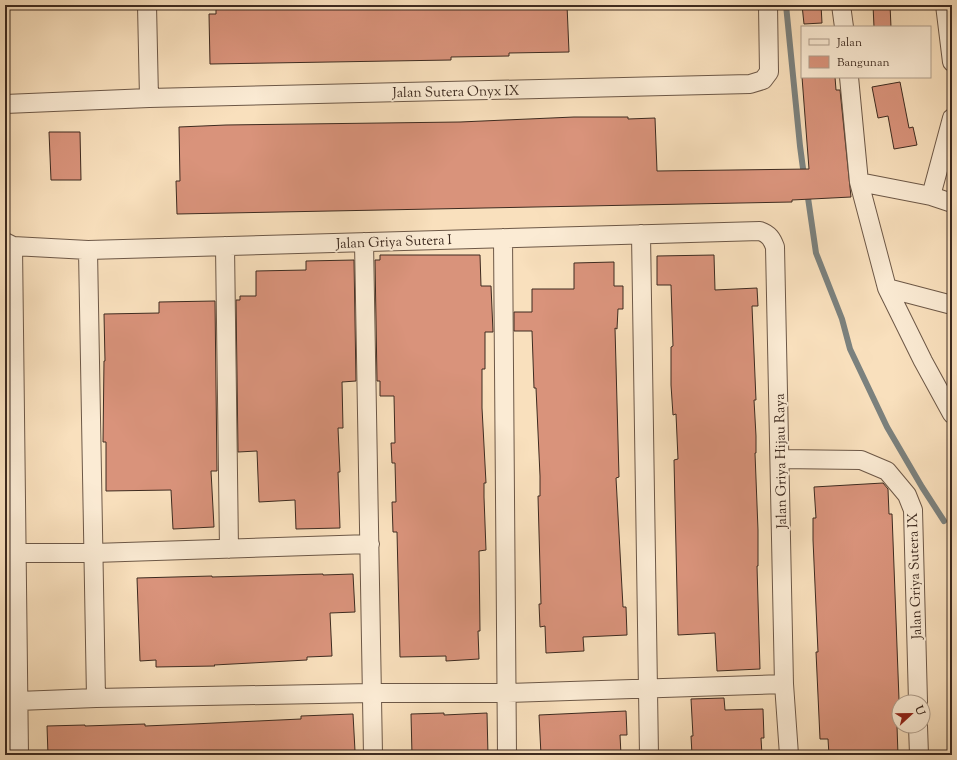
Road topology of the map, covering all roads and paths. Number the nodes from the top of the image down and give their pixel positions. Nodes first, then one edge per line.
1 (147, 5) edge
2 (768, 5) edge
3 (842, 5) edge
4 (945, 5) edge
5 (844, 26) edge
6 (952, 62) edge
7 (849, 78) edge
8 (149, 98) junction
9 (5, 104) edge
10 (952, 118) edge
11 (859, 182) junction
12 (931, 196) junction
13 (952, 203) edge
14 (641, 234) junction
15 (503, 238) junction
16 (772, 239) joint
17 (364, 242) junction
18 (9, 244) edge
19 (225, 246) junction
20 (88, 250) junction
21 (886, 288) junction
22 (952, 305) edge
23 (951, 411) edge
24 (780, 459) junction
25 (11, 527) edge
26 (370, 544) junction
27 (229, 549) junction
28 (17, 553) junction
29 (94, 553) junction
30 (784, 684) junction
31 (647, 689) junction
32 (372, 693) junction
33 (507, 693) junction
34 (918, 694) edge
35 (96, 698) junction
36 (18, 701) junction
37 (918, 734) edge
38 (19, 755) edge
39 (373, 755) edge
40 (507, 755) edge
41 (649, 755) edge
42 (789, 755) edge
43 (919, 755) edge

1 - 8 street
2 - 8 street, Jalan Sutera Onyx IX
3 - 5 street
4 - 6 street
7 - 11 street
8 - 9 street, Jalan Sutera Onyx IX
10 - 12 street
11 - 12 street
11 - 21 street
12 - 13 street
14 - 15 street, Jalan Griya Sutera I
14 - 16 street, Jalan Griya Sutera I
14 - 31 street
15 - 17 street, Jalan Griya Sutera I
15 - 33 street
16 - 24 street, Jalan Griya Hijau Raya
17 - 19 street, Jalan Griya Sutera I
17 - 26 street
18 - 20 street, Jalan Griya Sutera I
18 - 25 street
19 - 20 street, Jalan Griya Sutera I
19 - 27 street
20 - 29 street
21 - 22 street
21 - 23 street
24 - 30 street, Jalan Griya Hijau Raya
24 - 34 street, Jalan Griya Sutera IX
25 - 28 street
26 - 27 street
26 - 32 street
27 - 29 street
28 - 29 street
28 - 36 street
29 - 35 street
30 - 31 street
30 - 42 street
31 - 33 street
31 - 41 street
32 - 33 street
32 - 35 street
32 - 39 street
33 - 40 street
35 - 36 street
36 - 38 street
37 - 43 street

